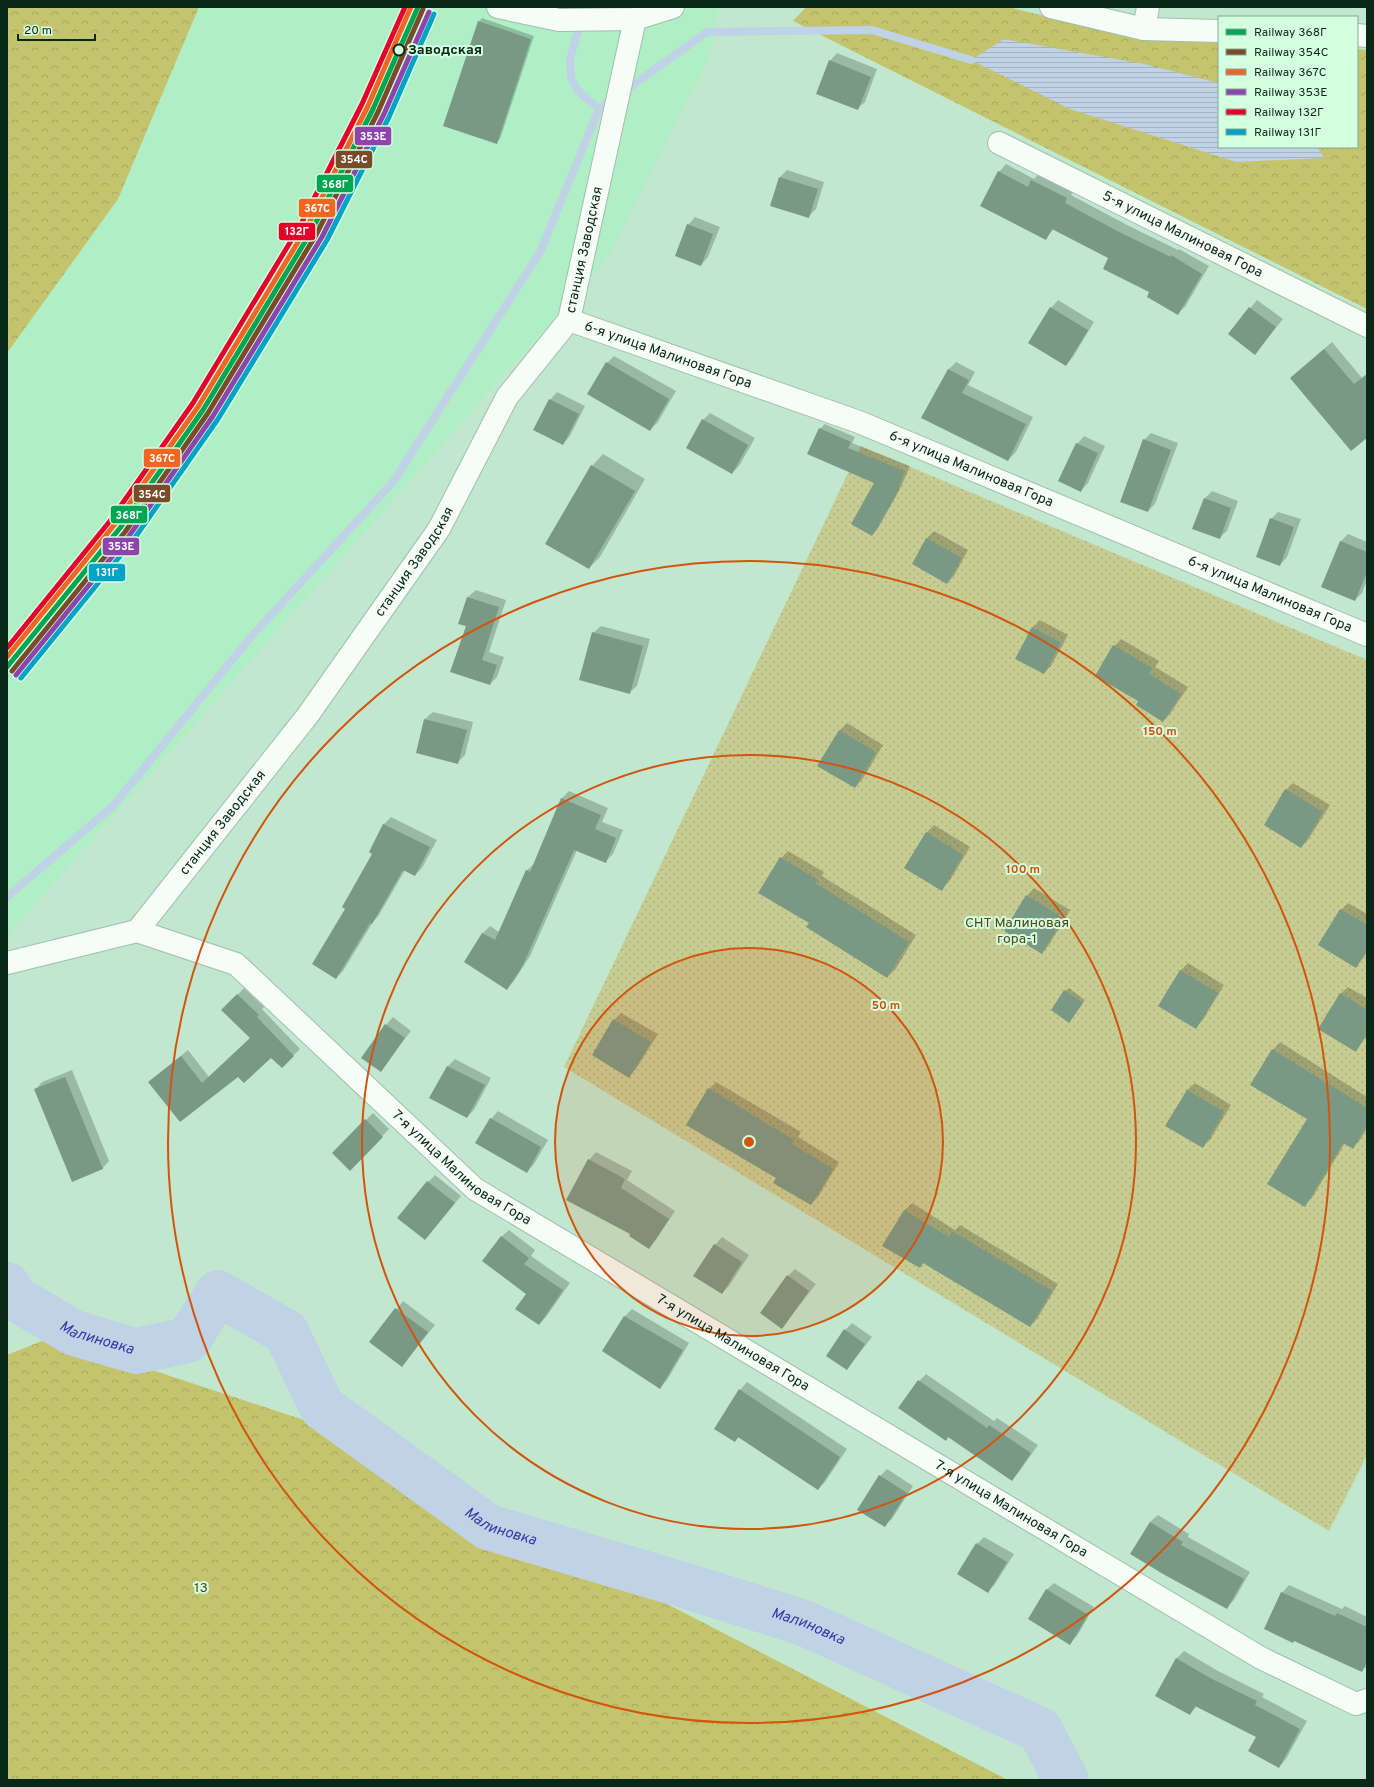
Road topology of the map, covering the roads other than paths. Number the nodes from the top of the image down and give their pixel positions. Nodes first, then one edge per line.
1 (498, 7) edge
2 (673, 7) edge
3 (1051, 7) edge
4 (1148, 7) edge
5 (635, 19) junction
6 (1144, 29) junction
7 (1218, 31) edge
8 (999, 143) dead end
9 (570, 320) junction
10 (1367, 326) edge
11 (1367, 635) edge
12 (137, 931) junction
13 (7, 964) edge
14 (1367, 1700) edge

1 - 5 street
2 - 5 street
3 - 6 street
4 - 6 street
5 - 9 street, станция Заводская
6 - 7 street
8 - 10 street, 5-я улица Малиновая Гора
9 - 11 street, 6-я улица Малиновая Гора
9 - 12 street, станция Заводская
12 - 13 street
12 - 14 street, 7-я улица Малиновая Гора

